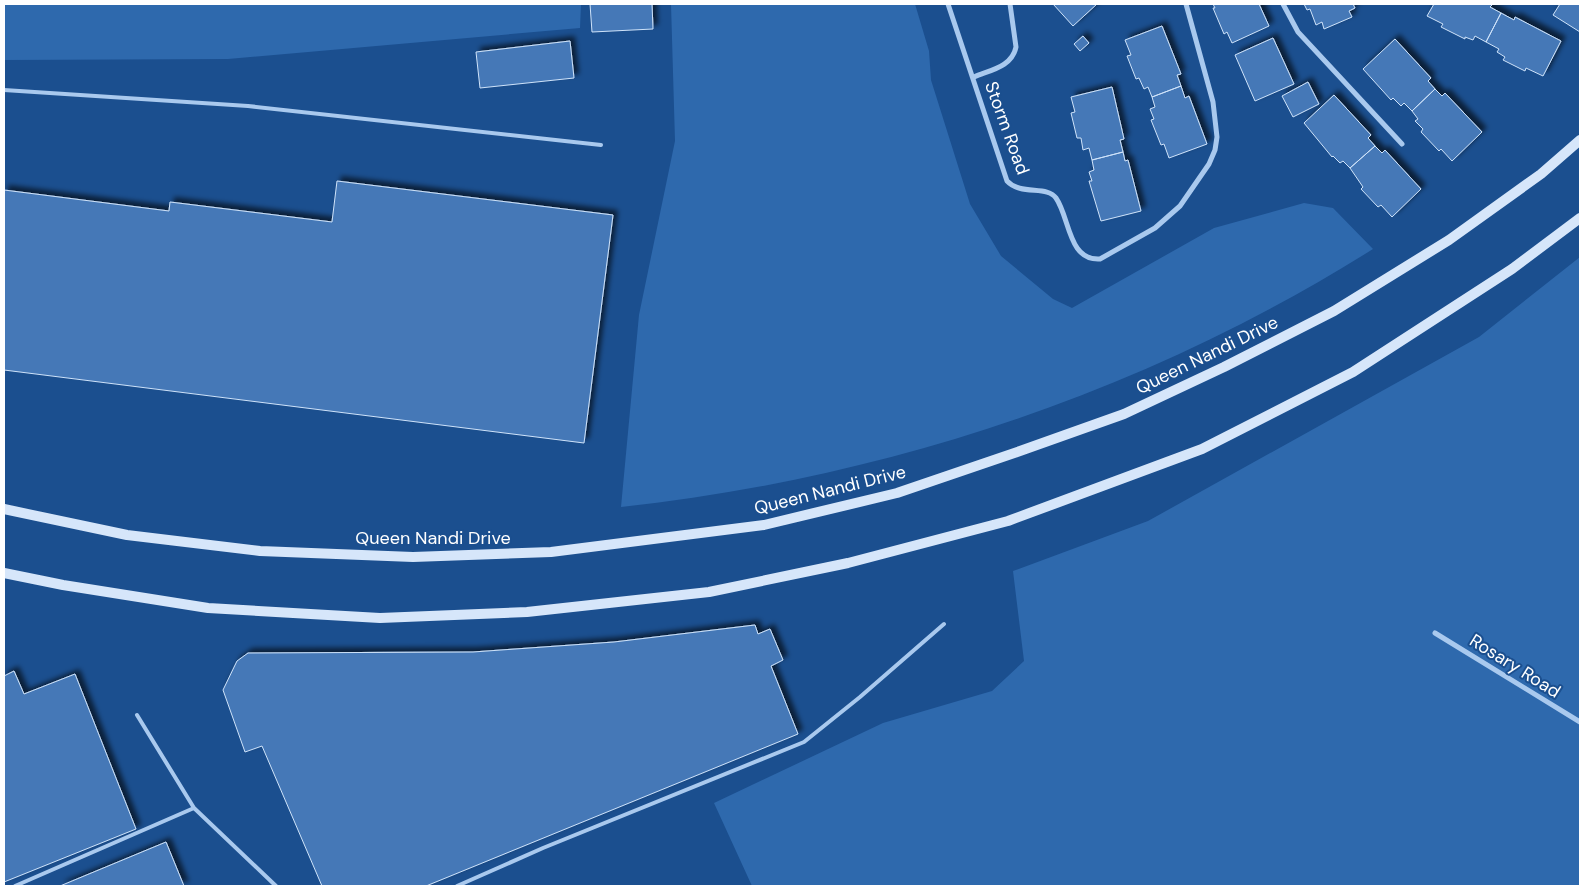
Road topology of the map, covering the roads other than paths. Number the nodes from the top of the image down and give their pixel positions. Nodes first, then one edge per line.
1 (948, 4) edge
2 (1010, 4) edge
3 (1186, 4) edge
4 (1284, 4) edge
5 (974, 77) junction
6 (4, 90) edge
7 (1580, 140) edge
8 (1402, 144) dead end
9 (601, 145) dead end
10 (1580, 218) edge
11 (4, 509) edge
12 (4, 573) edge
13 (944, 624) dead end
14 (1435, 633) dead end
15 (137, 715) dead end
16 (1580, 722) edge
17 (194, 808) junction
18 (15, 886) edge
19 (276, 886) edge
20 (457, 886) edge

1 - 5 street, Storm Road
2 - 5 street
3 - 5 street, Storm Road
4 - 8 street
6 - 9 lane
7 - 11 main road, Queen Nandi Drive
10 - 12 main road
13 - 20 lane
14 - 16 street, Rosary Road
15 - 17 lane
17 - 18 lane
17 - 19 lane

